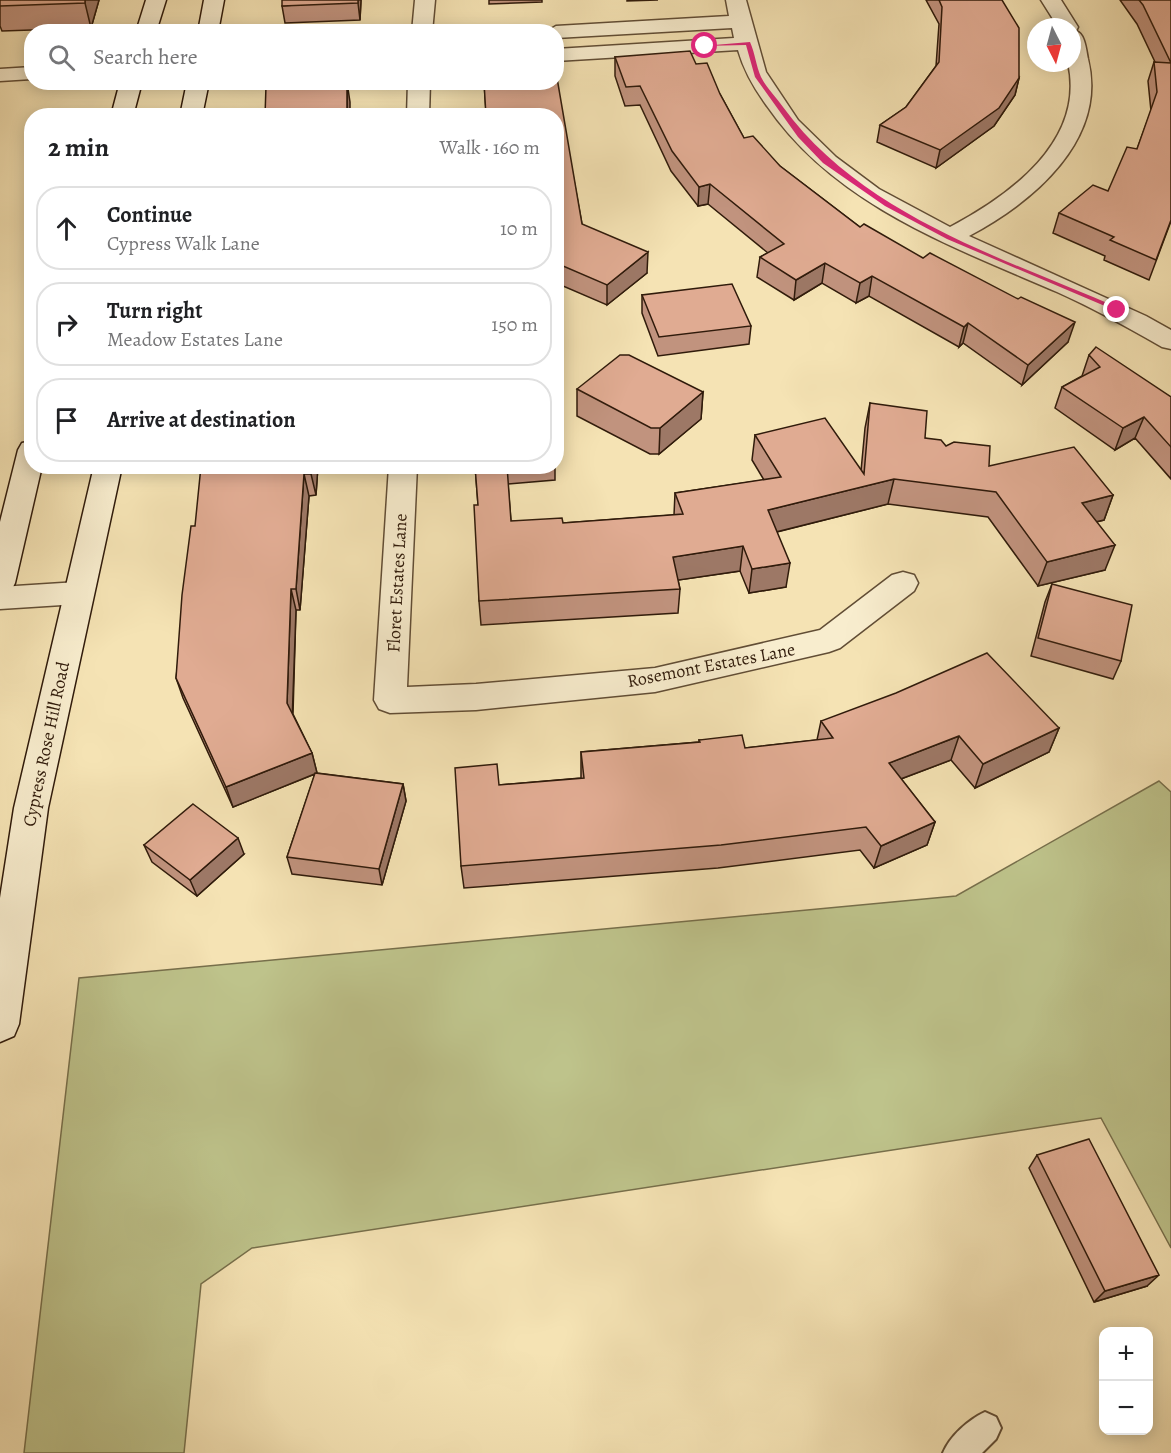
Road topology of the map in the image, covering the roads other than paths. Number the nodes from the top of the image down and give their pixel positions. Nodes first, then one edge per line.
1 (156, 0) edge
2 (214, 0) edge
3 (426, 0) edge
4 (1051, 0) edge
5 (739, 10) edge
6 (1062, 18) edge
7 (148, 24) edge
8 (210, 24) edge
9 (423, 24) edge
10 (564, 31) edge
11 (748, 44) junction
12 (564, 55) edge
13 (1081, 65) edge
14 (24, 74) edge
15 (0, 75) edge
16 (129, 90) edge
17 (196, 90) edge
18 (419, 90) edge
19 (124, 108) edge
20 (193, 108) edge
21 (418, 108) edge
22 (949, 237) junction
23 (1171, 341) edge
24 (26, 474) edge
25 (106, 474) edge
26 (403, 474) edge
27 (0, 583) edge
28 (903, 583) dead end
29 (78, 593) junction
30 (0, 598) edge
31 (390, 700) joint
32 (0, 1024) edge
33 (986, 1428) dead end
34 (959, 1453) edge

1 - 7 street
2 - 8 street
3 - 9 street
4 - 6 street
5 - 10 street
5 - 11 street
11 - 12 street
11 - 22 street
13 - 22 street
14 - 15 street
16 - 19 street
17 - 20 street
18 - 21 street
22 - 23 street
24 - 27 street
25 - 29 street, Cypress Rose Hill Road
26 - 31 street, Floret Estates Lane
28 - 31 street, Rosemont Estates Lane
29 - 30 street
29 - 32 street, Cypress Rose Hill Road
33 - 34 lane

